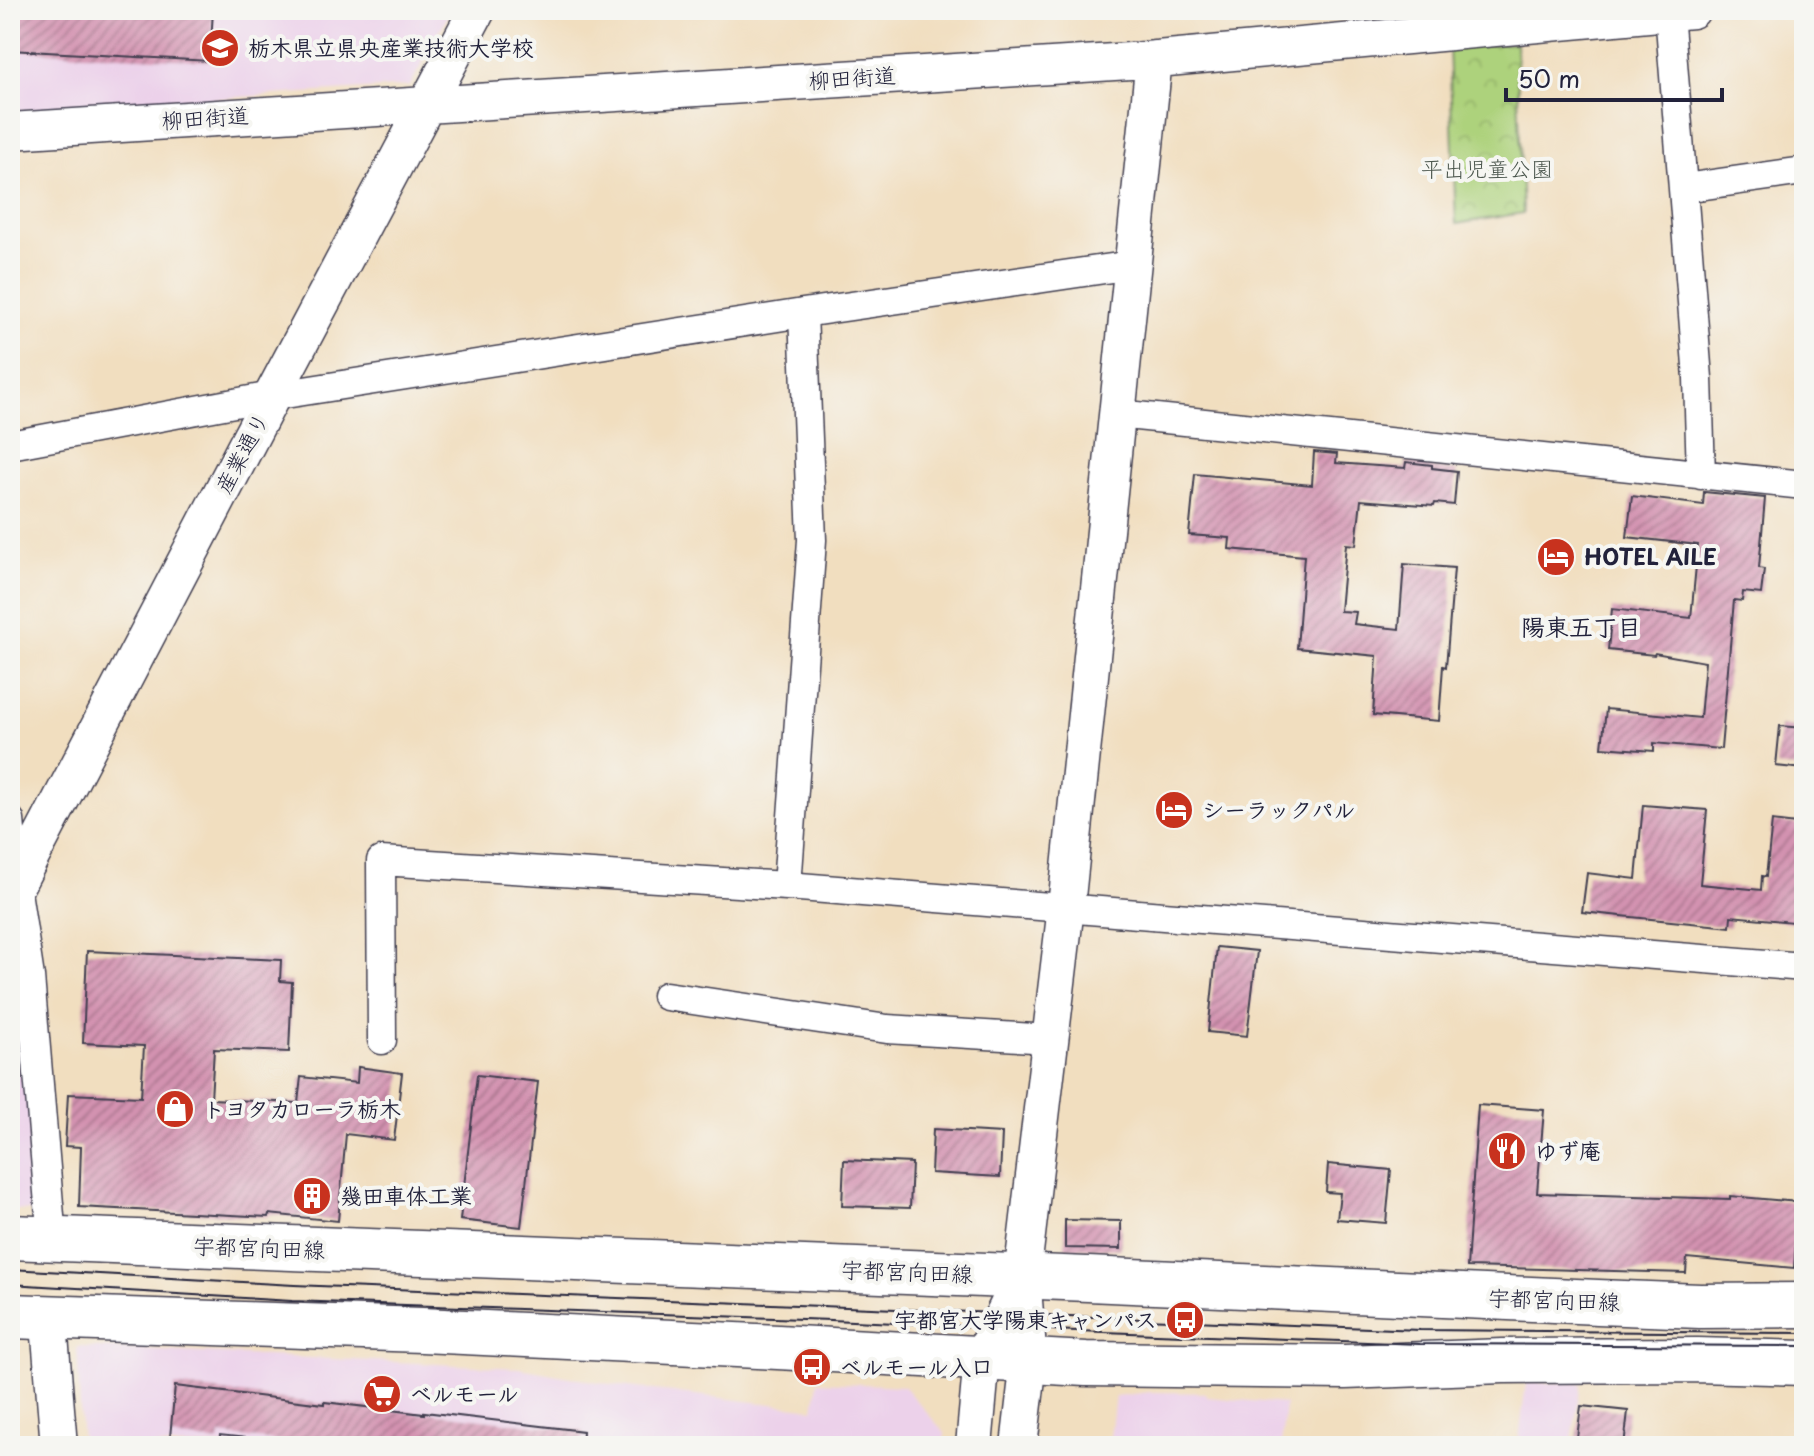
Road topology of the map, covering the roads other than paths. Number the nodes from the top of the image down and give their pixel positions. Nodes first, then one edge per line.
1 (477, 10) edge
2 (1680, 11) edge
3 (1154, 59) junction
4 (427, 105) junction
5 (10, 131) edge
6 (1804, 171) edge
7 (1684, 188) junction
8 (1132, 265) junction
9 (803, 313) junction
10 (272, 396) junction
11 (1117, 414) junction
12 (10, 445) edge
13 (1701, 475) junction
14 (1804, 485) edge
15 (10, 820) edge
16 (787, 886) junction
17 (13, 891) edge
18 (1066, 907) junction
19 (1804, 967) edge
20 (666, 996) dead end
21 (1050, 1039) junction
22 (382, 1040) dead end
23 (31, 1239) edge
24 (1022, 1277) junction
25 (1804, 1305) edge
26 (31, 1317) edge
27 (982, 1358) junction
28 (1029, 1361) junction
29 (1804, 1363) edge
30 (59, 1446) edge
31 (974, 1446) edge
32 (1019, 1446) edge

1 - 4 street, 産業通り
2 - 3 street, 柳田街道
2 - 7 street
3 - 4 street, 柳田街道
3 - 8 street
4 - 5 street, 柳田街道
4 - 10 street, 産業通り
6 - 7 street
7 - 13 street
8 - 9 street
8 - 11 street
9 - 10 street
9 - 16 street
10 - 12 street
10 - 17 street, 産業通り
11 - 13 street
11 - 18 street
13 - 14 street
15 - 17 street
16 - 18 street
16 - 22 street
17 - 23 street
18 - 19 street
18 - 21 street
20 - 21 street
21 - 24 street
23 - 24 main road, 宇都宮向田線
24 - 25 main road, 宇都宮向田線
24 - 27 street
24 - 28 street
26 - 27 main road
26 - 30 street
27 - 28 main road
27 - 31 street
28 - 29 main road
28 - 32 street

